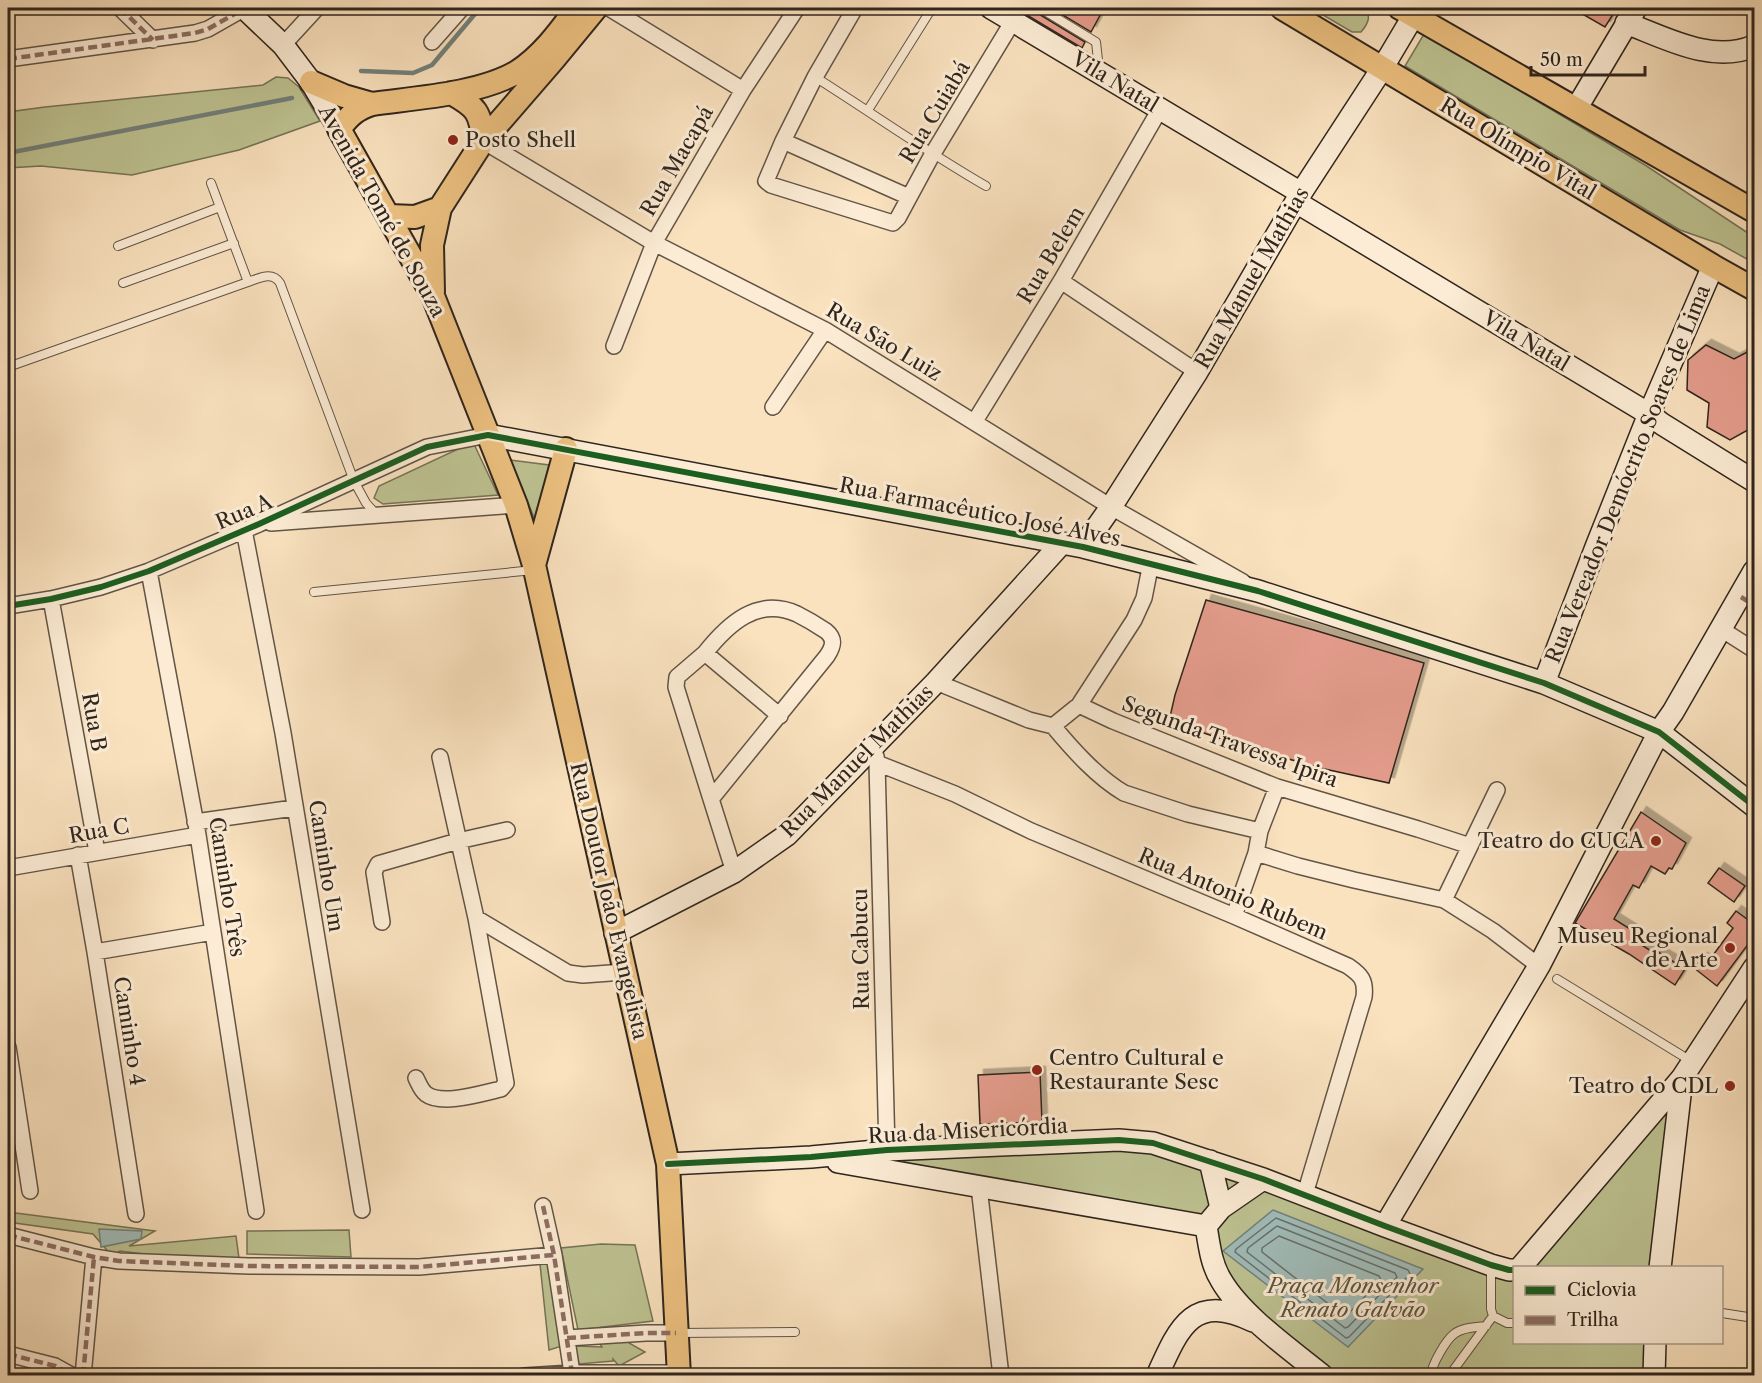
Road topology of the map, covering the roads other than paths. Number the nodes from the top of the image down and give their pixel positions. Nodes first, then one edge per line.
1 (120, 8) edge
2 (244, 8) edge
3 (317, 8) edge
4 (462, 8) edge
5 (577, 8) edge
6 (596, 8) edge
7 (609, 8) edge
8 (797, 8) edge
9 (855, 8) edge
10 (932, 8) edge
11 (991, 8) edge
12 (1040, 8) edge
13 (1282, 8) edge
14 (1410, 10) edge
15 (1631, 15) edge
16 (1013, 21) junction
17 (153, 40) junction
18 (432, 42) dead end
19 (283, 45) junction
20 (1755, 46) edge
21 (8, 59) edge
22 (1383, 67) junction
23 (1093, 69) junction
24 (815, 77) junction
25 (311, 82) junction
26 (743, 90) junction
27 (451, 93) junction
28 (372, 104) junction
29 (1160, 109) junction
30 (1576, 109) junction
31 (868, 111) junction
32 (339, 129) junction
33 (483, 141) junction
34 (783, 141) junction
35 (932, 155) junction
36 (211, 183) dead end
37 (986, 186) dead end
38 (909, 197) junction
39 (1299, 197) junction
40 (220, 207) junction
41 (440, 208) junction
42 (1755, 211) edge
43 (389, 216) junction
44 (234, 243) junction
45 (654, 243) junction
46 (118, 246) dead end
47 (1713, 266) junction
48 (1061, 281) junction
49 (248, 282) junction
50 (123, 283) dead end
51 (1755, 289) edge
52 (433, 296) junction
53 (825, 330) junction
54 (614, 346) dead end
55 (8, 367) edge
56 (1197, 372) junction
57 (772, 407) dead end
58 (1649, 414) junction
59 (975, 421) junction
60 (488, 435) junction
61 (566, 449) junction
62 (1755, 481) edge
63 (354, 482) junction
64 (516, 505) junction
65 (1111, 507) junction
66 (376, 515) junction
67 (259, 524) junction
68 (244, 530) junction
69 (1062, 543) junction
70 (1083, 547) junction
71 (1151, 563) junction
72 (535, 567) junction
73 (149, 571) junction
74 (1755, 571) edge
75 (1258, 591) junction
76 (314, 592) dead end
77 (51, 599) junction
78 (8, 606) edge
79 (1721, 629) junction
80 (1755, 650) edge
81 (705, 653) junction
82 (936, 682) junction
83 (1544, 683) junction
84 (1079, 705) junction
85 (780, 716) junction
86 (1053, 726) junction
87 (1659, 732) junction
88 (876, 755) junction
89 (440, 757) dead end
90 (1278, 787) junction
91 (1497, 790) dead end
92 (711, 799) junction
93 (1755, 806) edge
94 (294, 808) junction
95 (196, 829) junction
96 (507, 830) dead end
97 (1260, 831) junction
98 (458, 841) junction
99 (1470, 846) junction
100 (97, 852) junction
101 (1256, 853) junction
102 (78, 855) junction
103 (8, 868) edge
104 (734, 872) junction
105 (1444, 900) junction
106 (1234, 916) junction
107 (476, 918) junction
108 (382, 922) dead end
109 (213, 932) junction
110 (615, 933) junction
111 (95, 951) junction
112 (1539, 966) junction
113 (1755, 968) edge
114 (624, 972) junction
115 (1557, 979) dead end
116 (8, 1047) edge
117 (1687, 1070) junction
118 (416, 1078) dead end
119 (887, 1150) junction
120 (811, 1157) junction
121 (1210, 1161) junction
122 (668, 1164) junction
123 (1263, 1179) junction
124 (979, 1187) junction
125 (30, 1191) dead end
126 (1305, 1194) junction
127 (543, 1206) dead end
128 (1221, 1208) junction
129 (256, 1210) dead end
130 (362, 1210) dead end
131 (136, 1214) dead end
132 (1206, 1226) junction
133 (1385, 1226) junction
134 (8, 1235) edge
135 (554, 1255) junction
136 (94, 1257) junction
137 (1491, 1265) junction
138 (1522, 1266) edge
139 (1660, 1266) edge
140 (1513, 1270) edge
141 (1723, 1313) edge
142 (1493, 1316) junction
143 (1755, 1318) edge
144 (1513, 1323) edge
145 (1261, 1326) junction
146 (1486, 1326) junction
147 (795, 1332) dead end
148 (676, 1333) junction
149 (567, 1338) junction
150 (1655, 1344) edge
151 (8, 1354) edge
152 (572, 1373) junction
153 (679, 1374) edge
154 (74, 1376) edge
155 (83, 1376) edge
156 (524, 1376) edge
157 (1001, 1376) edge
158 (1157, 1376) edge
159 (1323, 1376) edge
160 (1432, 1376) edge
161 (1449, 1376) edge
162 (1654, 1376) edge

1 - 17 street
2 - 17 street
2 - 19 street, Avenida Tomé de Souza
3 - 19 street
4 - 18 street
5 - 27 main road
6 - 33 main road
7 - 26 street
8 - 26 street, Rua Macapá
9 - 24 street
10 - 31 lane
11 - 16 street, Vila Natal
12 - 23 lane
13 - 22 main road, Rua Olímpio Vital
14 - 22 street, Rua Manuel Mathias
14 - 30 main road
15 - 20 street
15 - 30 street
16 - 23 street, Vila Natal
16 - 35 street, Rua Cuiabá
17 - 21 street
19 - 25 street, Avenida Tomé de Souza
22 - 39 street, Rua Manuel Mathias
22 - 47 main road, Rua Olímpio Vital
23 - 29 street, Vila Natal
24 - 31 lane
24 - 34 street
25 - 28 main road
25 - 32 street, Avenida Tomé de Souza
26 - 45 street, Rua Macapá
27 - 28 main road
27 - 33 main road
28 - 32 main road
29 - 39 street, Vila Natal
29 - 48 street, Rua Belem
30 - 42 main road
31 - 35 lane
32 - 43 main road, Avenida Tomé de Souza
33 - 41 main road
33 - 45 street, Rua São Luiz
34 - 38 street
34 - 38 street, Rua Cuiabá
35 - 37 lane
35 - 38 street, Rua Cuiabá
36 - 40 lane
39 - 56 street, Rua Manuel Mathias
39 - 58 street, Vila Natal
40 - 44 lane
40 - 46 lane
41 - 43 main road
41 - 52 main road
43 - 52 main road, Avenida Tomé de Souza
44 - 49 lane
44 - 50 lane
45 - 53 street, Rua São Luiz
45 - 54 street, Rua Macapá
47 - 51 main road, Rua Olímpio Vital
47 - 58 street, Rua Vereador Demócrito Soares de Lima
48 - 56 street
48 - 59 street, Rua Belem
49 - 55 lane
49 - 63 lane
52 - 60 main road, Avenida Tomé de Souza
53 - 57 street
53 - 59 street, Rua São Luiz
56 - 65 street, Rua Manuel Mathias
58 - 62 street, Vila Natal
58 - 83 street, Rua Vereador Demócrito Soares de Lima
59 - 65 street, Rua São Luiz
60 - 61 street, Rua Farmacêutico José Alves
60 - 63 street, Rua A
60 - 64 main road, Rua Doutor João Evangelista
61 - 69 street, Rua Farmacêutico José Alves
61 - 72 main road
63 - 66 lane
63 - 67 street, Rua A
64 - 66 street, Rua A
64 - 72 main road, Rua Doutor João Evangelista
65 - 70 street, Rua Manuel Mathias
65 - 75 street, Rua São Luiz
66 - 67 street, Rua A
67 - 68 street, Rua A
68 - 73 street, Rua A
68 - 94 street, Caminho Um
69 - 70 street, Rua Farmacêutico José Alves
69 - 82 street, Rua Manuel Mathias
70 - 71 street, Rua Farmacêutico José Alves
71 - 75 street, Rua Farmacêutico José Alves
71 - 84 street
72 - 76 lane
72 - 110 main road, Rua Doutor João Evangelista
73 - 77 street, Rua A
73 - 95 street, Caminho Três
74 - 79 street
75 - 83 street, Rua Farmacêutico José Alves
77 - 78 street, Rua A
77 - 100 street, Rua B
79 - 80 street
79 - 87 street
81 - 85 street
81 - 85 street
81 - 92 street
82 - 86 street
82 - 88 street, Rua Manuel Mathias
83 - 87 street, Rua Farmacêutico José Alves
84 - 86 street
84 - 90 street, Segunda Travessa Ipira
85 - 92 street
86 - 97 street
87 - 93 street, Rua Farmacêutico José Alves
87 - 112 street
88 - 104 street, Rua Manuel Mathias
88 - 106 street, Rua Antonio Rubem
88 - 119 street, Rua Cabucu
89 - 98 street
90 - 97 street
90 - 99 street, Segunda Travessa Ipira
91 - 99 street
92 - 104 street
94 - 95 street, Rua C
94 - 130 street, Caminho Um
95 - 100 street, Rua C
95 - 109 street, Caminho Três
96 - 98 street
97 - 101 street
98 - 107 street
98 - 108 street
99 - 105 street
100 - 102 street, Rua C
101 - 105 street
101 - 106 street
102 - 103 street, Rua C
102 - 111 street, Caminho 4
104 - 110 street, Rua Manuel Mathias
105 - 112 street
106 - 126 street, Rua Antonio Rubem
107 - 114 street
107 - 118 street
109 - 111 street
109 - 129 street, Caminho Três
110 - 114 main road, Rua Doutor João Evangelista
111 - 131 street, Caminho 4
112 - 133 street
113 - 117 street
114 - 122 main road, Rua Doutor João Evangelista
115 - 117 lane
116 - 125 street
117 - 138 street
117 - 139 street
119 - 120 street, Rua da Misericórdia
119 - 121 street, Rua da Misericórdia
120 - 122 street, Rua da Misericórdia
120 - 124 street, Rua da Misericórdia
121 - 123 street, Rua da Misericórdia
121 - 128 street
122 - 148 main road, Rua Doutor João Evangelista
123 - 126 street
123 - 128 street
124 - 132 street, Rua da Misericórdia
124 - 157 street
126 - 133 street
127 - 135 street
128 - 132 street
132 - 145 street
133 - 137 street
134 - 136 street
135 - 136 street
135 - 149 street
136 - 155 street
137 - 140 street
137 - 142 lane
141 - 143 lane
142 - 144 lane
142 - 146 lane
145 - 158 street
145 - 159 street
146 - 160 lane
146 - 161 lane
147 - 148 lane
148 - 149 street
148 - 153 main road, Rua Doutor João Evangelista
149 - 152 street
150 - 162 street
151 - 154 street
152 - 153 street
152 - 156 street

